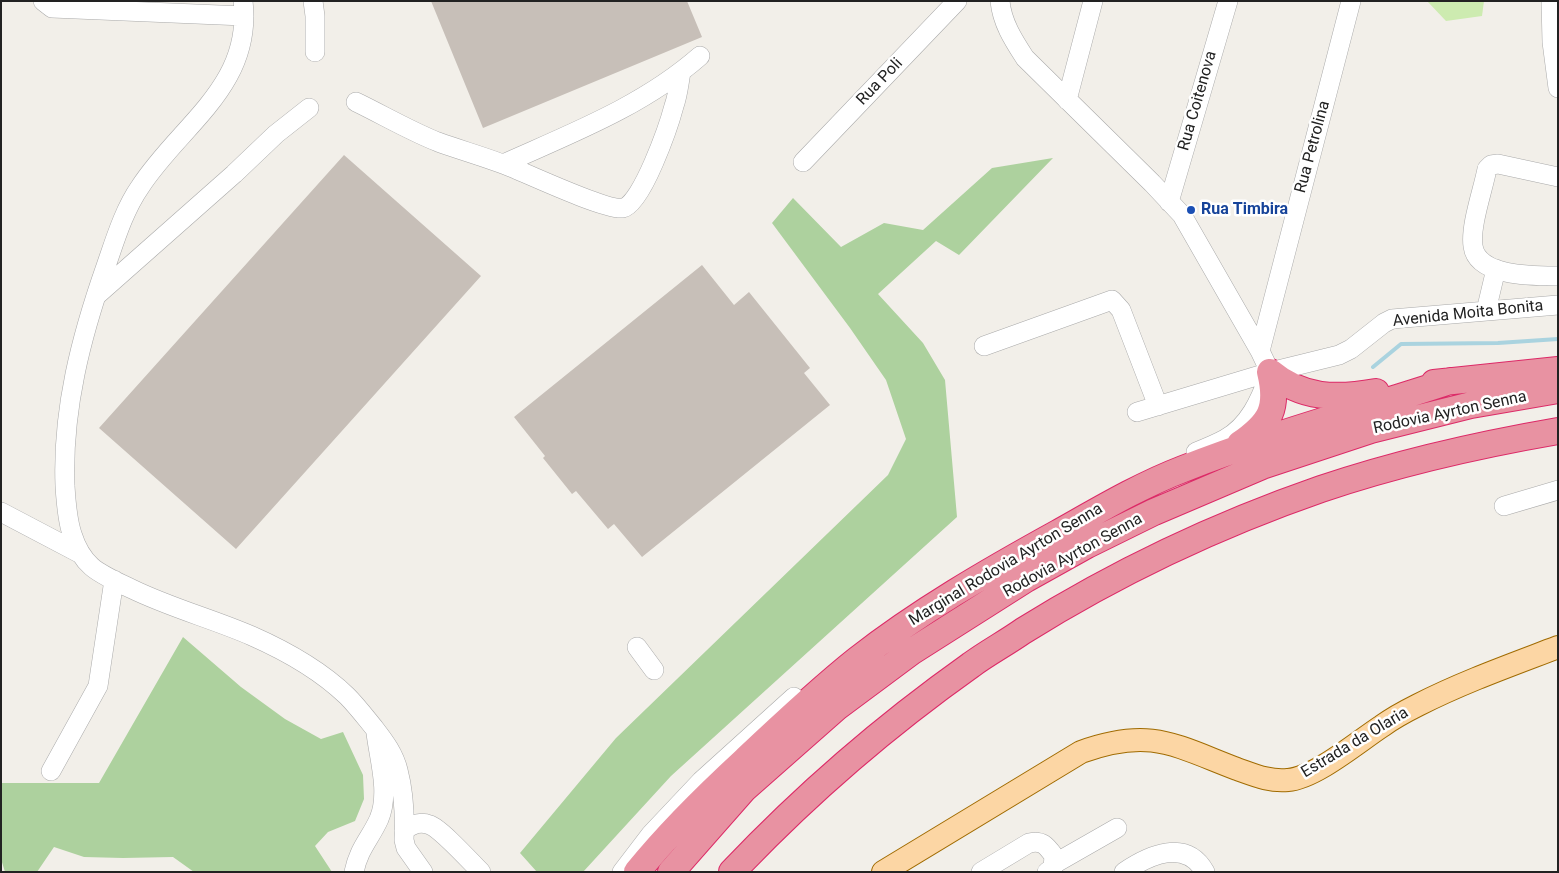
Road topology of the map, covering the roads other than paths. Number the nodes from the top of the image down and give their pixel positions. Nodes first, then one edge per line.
1 (43, 1) edge
2 (313, 1) edge
3 (957, 1) edge
4 (1000, 1) edge
5 (1093, 1) edge
6 (1228, 1) edge
7 (1351, 1) edge
8 (1551, 1) edge
9 (243, 9) edge
10 (315, 52) dead end
11 (700, 56) dead end
12 (681, 72) junction
13 (1557, 82) edge
14 (1067, 100) junction
15 (356, 102) dead end
16 (309, 108) dead end
17 (803, 162) dead end
18 (503, 164) junction
19 (1558, 177) edge
20 (1169, 202) junction
21 (1496, 269) junction
22 (1558, 276) edge
23 (95, 296) junction
24 (1558, 305) edge
25 (1486, 311) junction
26 (984, 346) dead end
27 (1265, 362) junction
28 (1558, 370) edge
29 (1450, 382) junction
30 (1558, 390) edge
31 (1158, 406) junction
32 (1137, 412) dead end
33 (1558, 431) edge
34 (1229, 452) junction
35 (1558, 490) edge
36 (1504, 506) dead end
37 (1, 512) edge
38 (79, 553) junction
39 (114, 580) junction
40 (637, 647) dead end
41 (1558, 647) edge
42 (654, 670) dead end
43 (375, 729) junction
44 (51, 771) dead end
45 (1117, 828) dead end
46 (404, 831) junction
47 (1051, 868) edge
48 (891, 869) edge
49 (354, 872) edge
50 (423, 872) edge
51 (481, 872) edge
52 (622, 872) edge
53 (637, 872) edge
54 (671, 872) edge
55 (732, 872) edge
56 (981, 872) edge
57 (1124, 872) edge
58 (1205, 872) edge

1 - 9 street
2 - 10 street
3 - 17 street, Rua Poli
4 - 14 street
5 - 14 street
6 - 20 street, Rua Coitenova
7 - 27 street, Rua Petrolina
8 - 13 street
9 - 23 street
11 - 12 street
12 - 18 street
12 - 18 street
14 - 20 street
15 - 18 street
16 - 23 street
19 - 21 street
20 - 27 street
21 - 22 street
21 - 25 street
23 - 38 street
24 - 25 street, Avenida Moita Bonita
25 - 27 street, Avenida Moita Bonita
26 - 31 street
27 - 29 highway
27 - 31 street, Avenida Moita Bonita
27 - 34 highway
27 - 52 street, Marginal Rodovia Ayrton Senna
28 - 29 highway
29 - 34 highway, Marginal Rodovia Ayrton Senna
30 - 54 highway, Rodovia Ayrton Senna
31 - 32 street, Avenida Moita Bonita
33 - 55 highway
34 - 53 highway, Marginal Rodovia Ayrton Senna
35 - 36 street
37 - 38 street
38 - 39 street
39 - 43 street
39 - 44 street
40 - 42 street
41 - 48 main road, Estrada da Olaria
43 - 46 street
43 - 49 street
45 - 47 street
46 - 50 street
46 - 51 street
47 - 56 street
57 - 58 street

